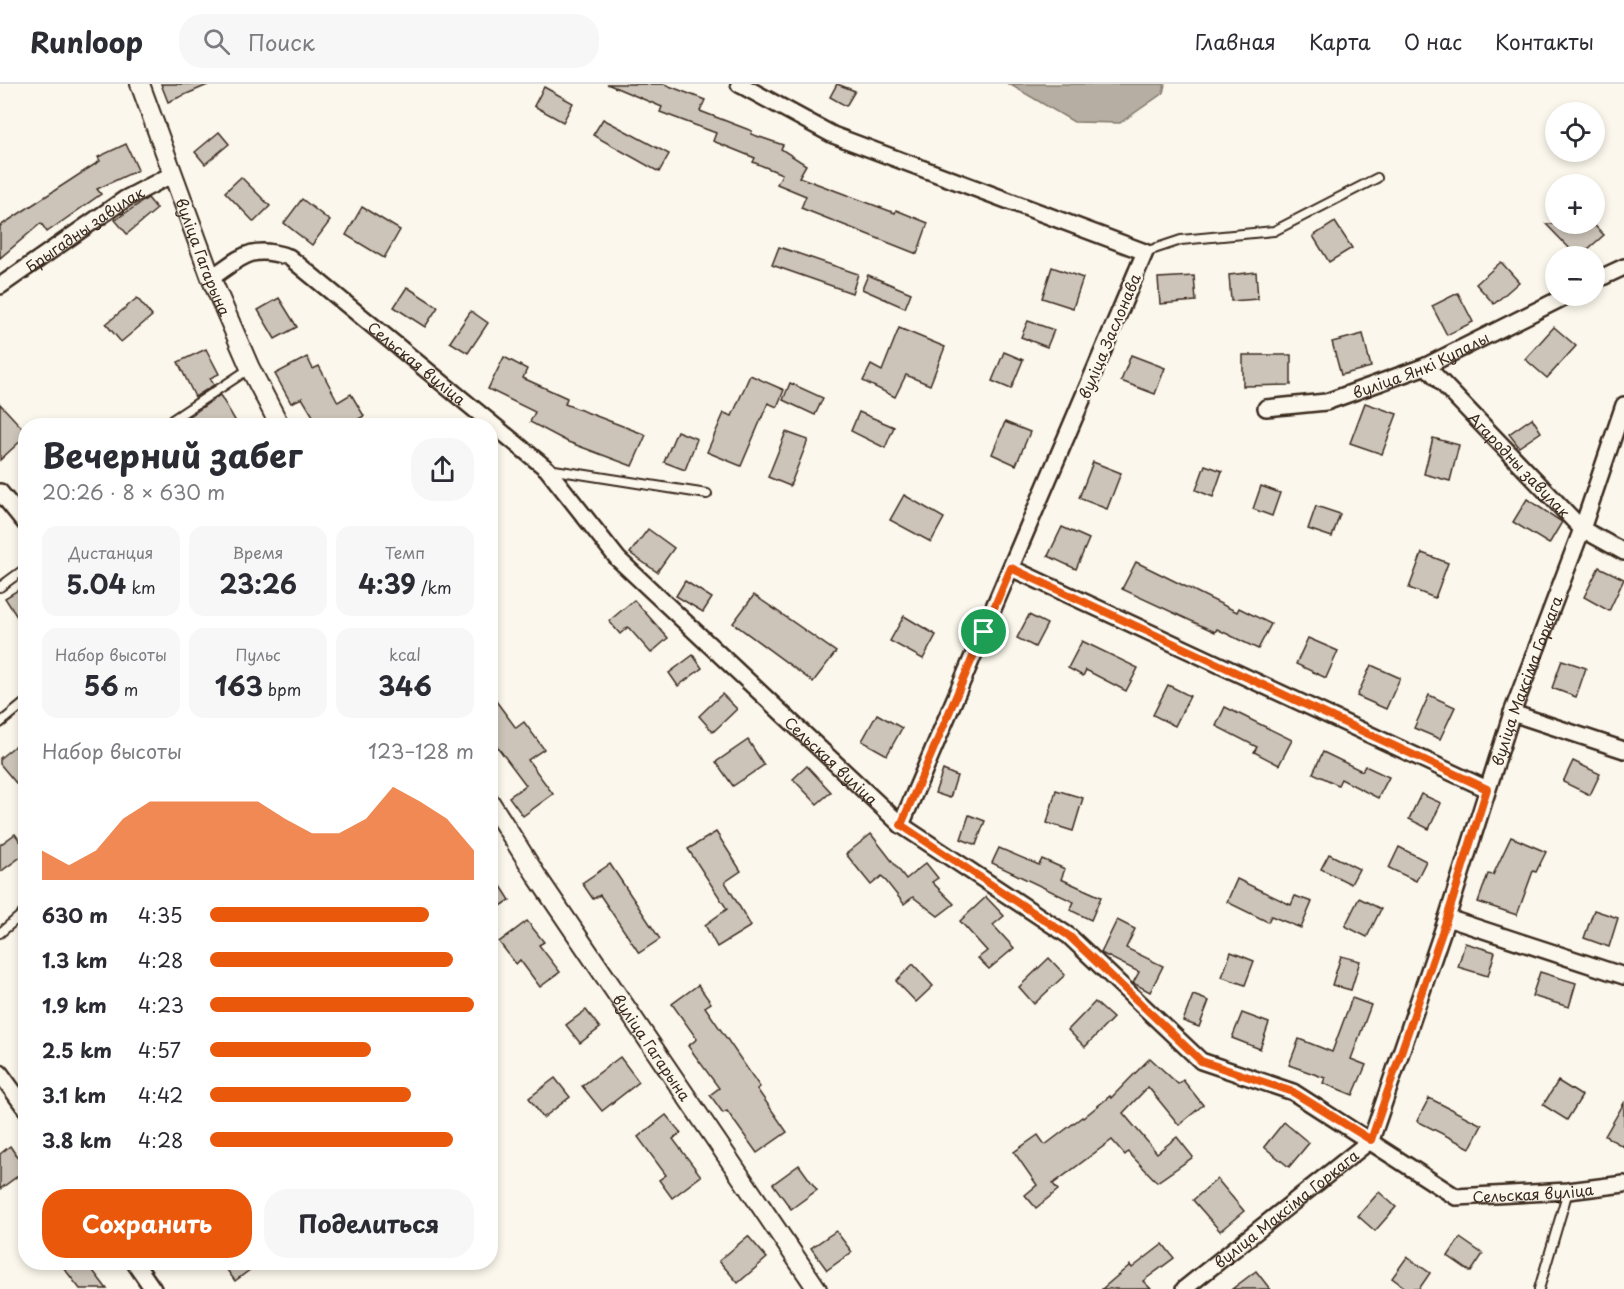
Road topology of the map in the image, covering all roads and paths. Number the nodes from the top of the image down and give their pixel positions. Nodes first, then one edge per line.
1 (140, 84) edge
2 (739, 84) edge
3 (171, 175) junction
4 (1377, 178) dead end
5 (1145, 252) junction
6 (1624, 267) edge
7 (1605, 276) edge
8 (211, 278) junction
9 (0, 286) edge
10 (1546, 306) edge
11 (1426, 366) junction
12 (250, 368) junction
13 (1624, 405) edge
14 (1266, 408) dead end
15 (175, 418) edge
16 (276, 418) edge
17 (485, 418) edge
18 (498, 429) edge
19 (547, 469) junction
20 (0, 492) edge
21 (707, 494) dead end
22 (18, 514) edge
23 (1581, 529) junction
24 (1624, 552) edge
25 (1011, 568) junction
26 (18, 574) edge
27 (0, 587) edge
28 (18, 708) edge
29 (1512, 713) junction
30 (0, 723) edge
31 (1624, 750) edge
32 (1487, 789) junction
33 (498, 815) edge
34 (901, 825) junction
35 (18, 918) edge
36 (1447, 918) junction
37 (0, 933) edge
38 (1624, 976) edge
39 (0, 1073) edge
40 (18, 1098) edge
41 (1371, 1140) junction
42 (1624, 1184) edge
43 (1568, 1191) junction
44 (140, 1270) edge
45 (153, 1289) edge
46 (817, 1289) edge
47 (1184, 1289) edge
48 (1539, 1289) edge

1 - 3 street, вуліца Гагарына
2 - 5 street
3 - 8 street, вуліца Гагарына
3 - 9 street, Брыгадны завулак
4 - 5 lane
5 - 25 street, вуліца Заслонава
6 - 7 street
8 - 12 street, вуліца Гагарына
8 - 17 street, Сельская вуліца
10 - 11 street, вуліца Янкі Купалы
11 - 14 street, вуліца Янкі Купалы
11 - 23 street, Агародны завулак
12 - 15 lane
12 - 16 street, вуліца Гагарына
13 - 23 street, вуліца Максіма Горкага
18 - 19 street, Сельская вуліца
19 - 21 lane
19 - 34 street, Сельская вуліца
20 - 22 street
23 - 24 street, Агародны завулак
23 - 29 street, вуліца Максіма Горкага
25 - 32 street
25 - 34 street, вуліца Заслонава
26 - 27 lane
28 - 30 lane
29 - 31 street
29 - 32 street, вуліца Максіма Горкага
32 - 36 street, вуліца Максіма Горкага
33 - 46 street, вуліца Гагарына
34 - 41 street, Сельская вуліца
35 - 37 lane
36 - 38 street
36 - 41 street, вуліца Максіма Горкага
39 - 40 street
41 - 43 street, Сельская вуліца
41 - 47 street, вуліца Максіма Горкага
42 - 43 street, Сельская вуліца
43 - 48 lane
44 - 45 street

